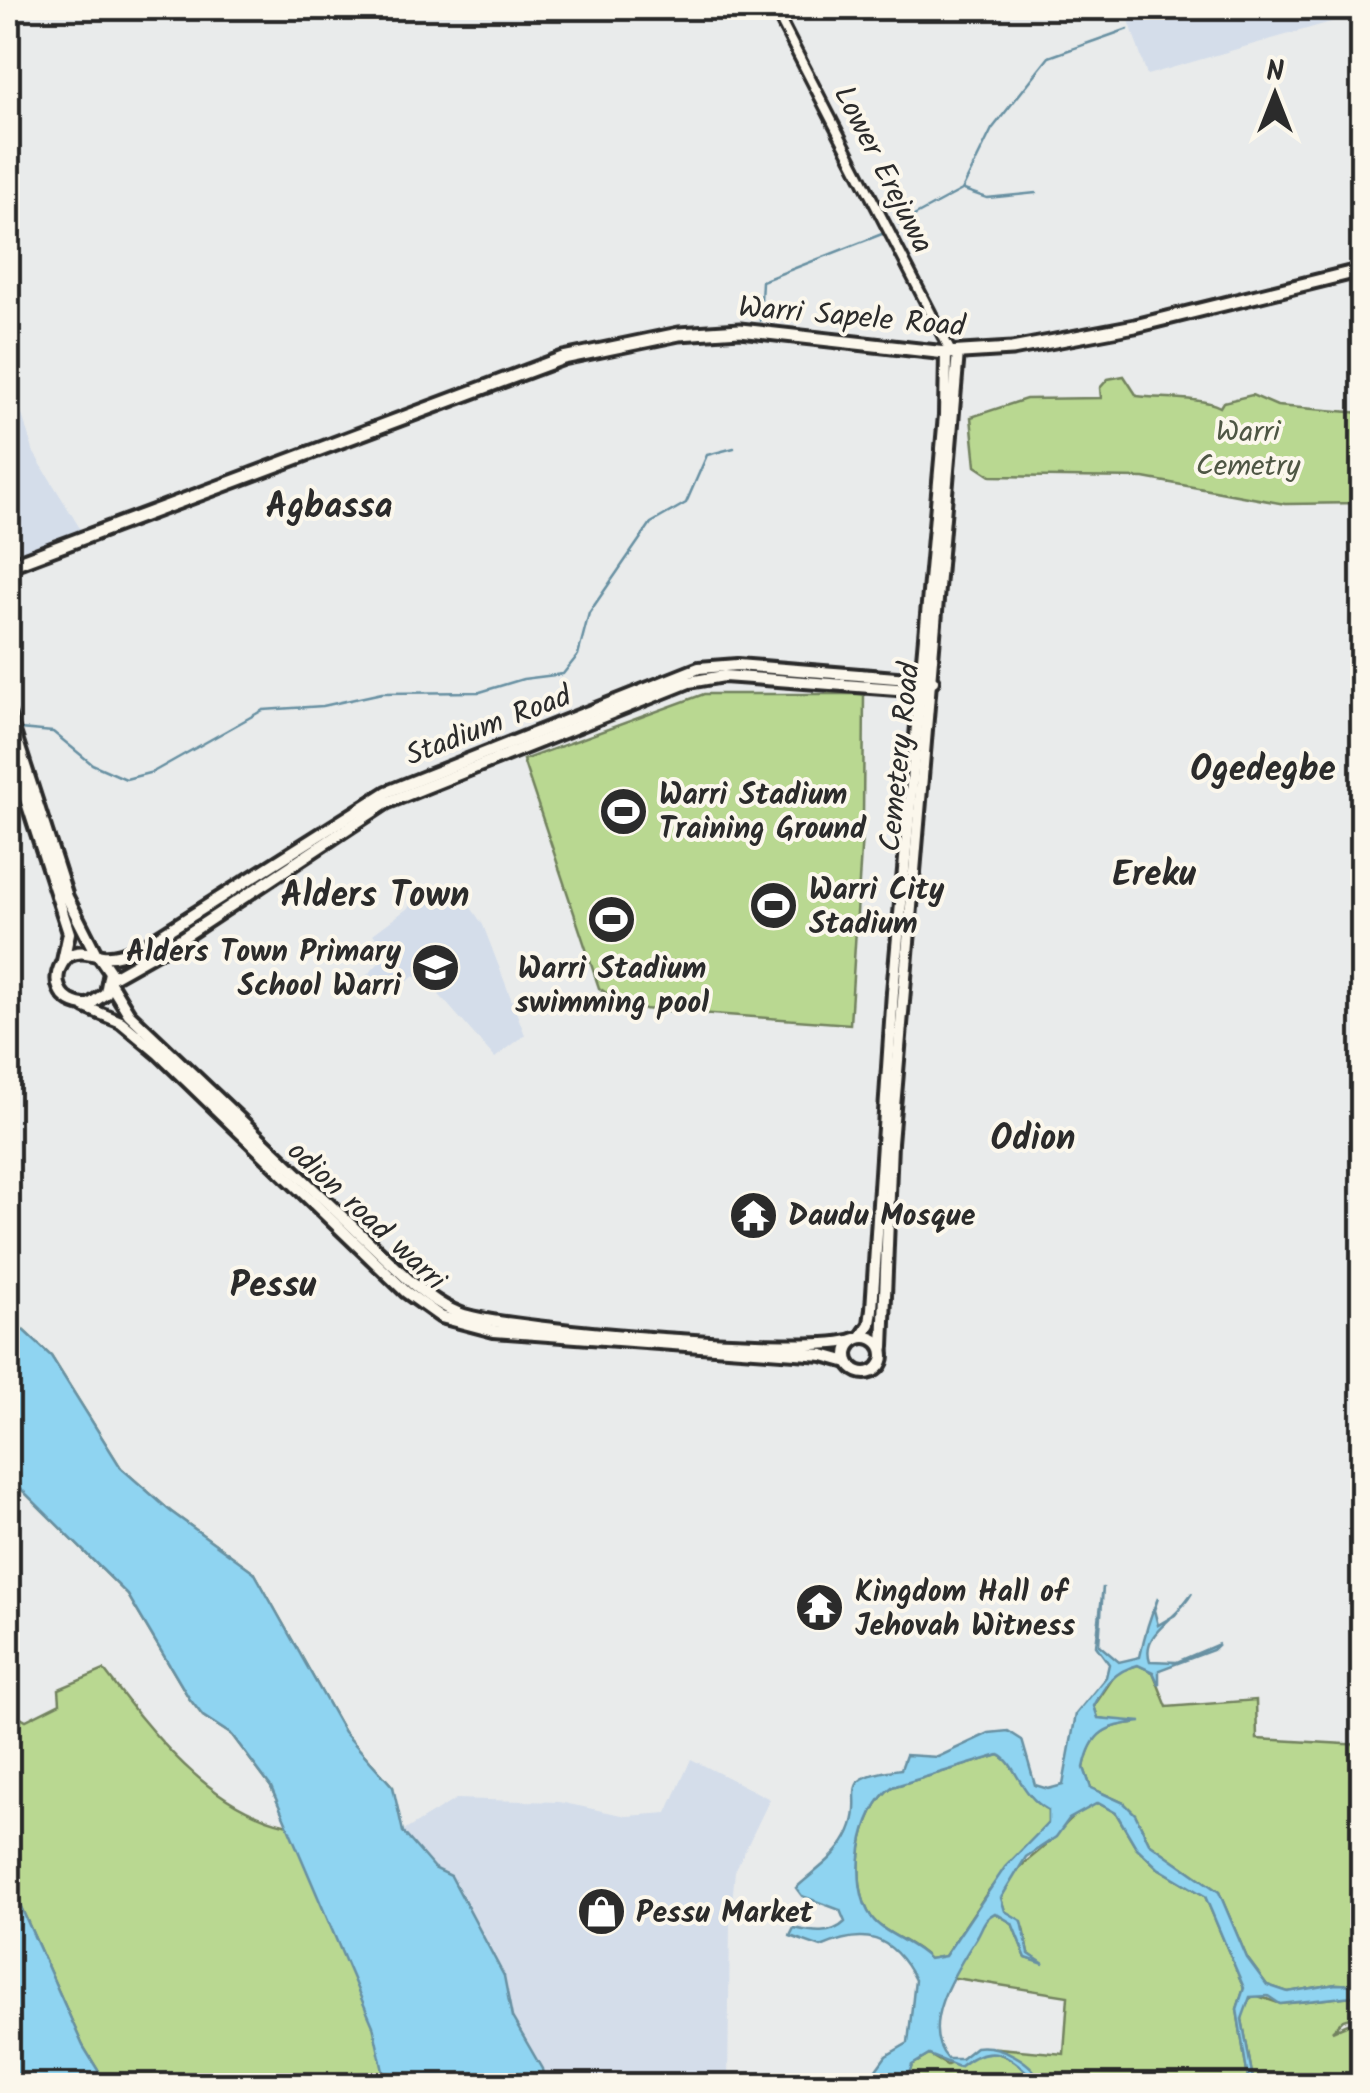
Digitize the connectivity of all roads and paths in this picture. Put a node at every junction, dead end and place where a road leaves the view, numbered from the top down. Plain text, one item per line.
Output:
1 (774, 8) edge
2 (1362, 270) edge
3 (952, 352) junction
4 (8, 566) edge
5 (926, 686) junction
6 (8, 714) edge
7 (8, 743) edge
8 (97, 955) junction
9 (62, 961) junction
10 (110, 981) junction
11 (79, 1005) junction
12 (858, 1338) junction
13 (882, 1348) junction
14 (848, 1362) junction

1 - 3 street, Lower Erejuwa
2 - 3 highway, Warri Sapele Road
3 - 4 highway, Warri Sapele Road
3 - 5 main road, Cemetery Road
5 - 8 main road, Stadium Road
5 - 10 main road, Stadium Road
5 - 12 main road, Cemetery Road
5 - 13 main road, Cemetery Road
6 - 8 main road
7 - 9 main road
8 - 9 main road
8 - 10 main road
9 - 11 main road
10 - 11 main road
10 - 12 main road, odion road warri
11 - 14 main road, odion road warri
12 - 13 main road
12 - 14 main road
13 - 14 main road

